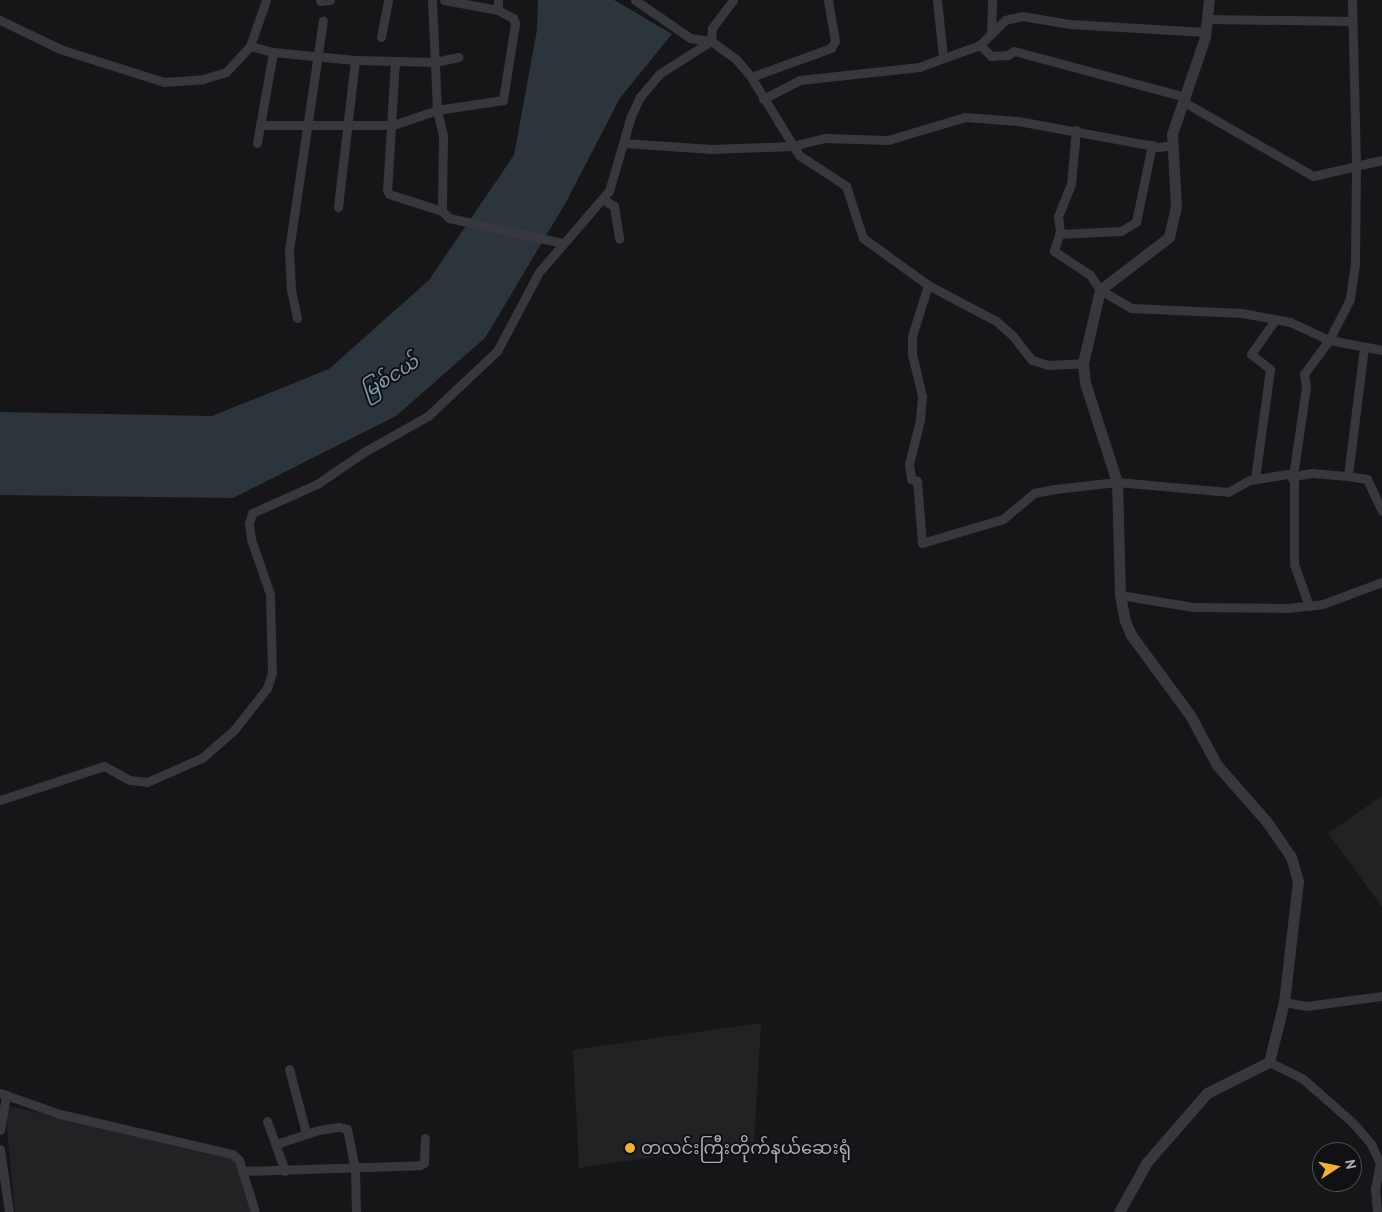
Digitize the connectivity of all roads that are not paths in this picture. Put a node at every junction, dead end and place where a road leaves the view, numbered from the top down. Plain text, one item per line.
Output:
1 (266, 0) edge
2 (320, 0) edge
3 (330, 0) edge
4 (388, 0) edge
5 (432, 0) edge
6 (449, 0) edge
7 (498, 0) edge
8 (635, 0) edge
9 (733, 0) edge
10 (828, 0) edge
11 (937, 0) edge
12 (992, 0) edge
13 (1210, 0) edge
14 (1352, 0) edge
15 (498, 10) junction
16 (1208, 19) junction
17 (0, 20) edge
18 (323, 20) dead end
19 (1352, 20) junction
20 (1206, 32) junction
21 (991, 34) junction
22 (381, 37) dead end
23 (711, 41) junction
24 (980, 44) junction
25 (250, 46) junction
26 (273, 52) junction
27 (316, 57) junction
28 (458, 57) dead end
29 (943, 57) junction
30 (355, 60) junction
31 (395, 62) junction
32 (435, 62) junction
33 (751, 76) junction
34 (763, 99) junction
35 (1185, 99) junction
36 (437, 110) junction
37 (260, 125) junction
38 (305, 125) junction
39 (393, 125) junction
40 (349, 127) junction
41 (1076, 130) junction
42 (624, 142) junction
43 (257, 143) dead end
44 (1152, 145) junction
45 (1172, 145) junction
46 (792, 146) junction
47 (1382, 160) edge
48 (1356, 166) junction
49 (602, 199) junction
50 (338, 206) dead end
51 (442, 211) junction
52 (1059, 234) junction
53 (619, 239) dead end
54 (563, 243) junction
55 (928, 285) junction
56 (1100, 290) junction
57 (297, 318) dead end
58 (1275, 320) junction
59 (1329, 340) junction
60 (1364, 348) junction
61 (1382, 350) edge
62 (1083, 363) junction
63 (1292, 476) junction
64 (1348, 476) junction
65 (1254, 479) junction
66 (1117, 482) junction
67 (1382, 511) edge
68 (1382, 582) edge
69 (1120, 595) junction
70 (1309, 606) junction
71 (0, 800) edge
72 (1382, 996) edge
73 (1284, 1002) junction
74 (1269, 1062) junction
75 (289, 1070) dead end
76 (3, 1094) edge
77 (267, 1121) dead end
78 (0, 1130) edge
79 (306, 1133) junction
80 (425, 1138) dead end
81 (276, 1144) junction
82 (0, 1149) edge
83 (355, 1169) junction
84 (285, 1170) junction
85 (242, 1171) junction
86 (9, 1212) edge
87 (255, 1212) edge
88 (356, 1212) edge
89 (1119, 1212) edge
90 (1377, 1212) edge

1 - 25 street
2 - 3 street
4 - 22 street
5 - 32 street
6 - 15 street
7 - 15 street
8 - 23 street
9 - 23 street
10 - 33 street
11 - 29 street
12 - 21 street
13 - 16 street
14 - 19 street
15 - 36 street
16 - 19 street
16 - 20 street
17 - 25 street
18 - 27 street
19 - 48 street
20 - 21 street
20 - 35 street
21 - 24 street
23 - 33 street
23 - 42 street
24 - 29 street
24 - 35 street
25 - 26 street
26 - 27 street
26 - 37 street
27 - 30 street
27 - 38 street
28 - 32 street
29 - 34 street
30 - 31 street
30 - 40 street
31 - 32 street
31 - 39 street
32 - 36 street
33 - 34 street
34 - 46 street
35 - 45 street
35 - 48 street
36 - 39 street
36 - 51 street
37 - 38 street
37 - 43 street
38 - 40 street
38 - 57 street
39 - 40 street
39 - 51 street
40 - 50 street
41 - 44 street
41 - 46 street
41 - 52 street
42 - 46 street
42 - 49 street
44 - 45 street
44 - 52 street
45 - 56 street
46 - 55 street
47 - 48 street
48 - 59 street
49 - 53 street
49 - 54 street
51 - 54 street
52 - 56 street
54 - 71 street
55 - 62 street
55 - 66 street
56 - 58 street
56 - 62 street
58 - 59 street
58 - 65 street
59 - 60 street
59 - 63 street
60 - 61 street
60 - 64 street
62 - 66 street
63 - 64 street
63 - 65 street
63 - 70 street
64 - 67 street
65 - 66 street
66 - 69 street
68 - 70 street
69 - 70 street
69 - 73 street
72 - 73 street
73 - 74 street
74 - 89 street
74 - 90 street
75 - 79 street
76 - 78 street
76 - 85 street
77 - 81 street
79 - 81 street
79 - 83 street
80 - 83 street
81 - 84 street
82 - 86 street
83 - 84 street
83 - 88 street
84 - 85 street
85 - 87 street

